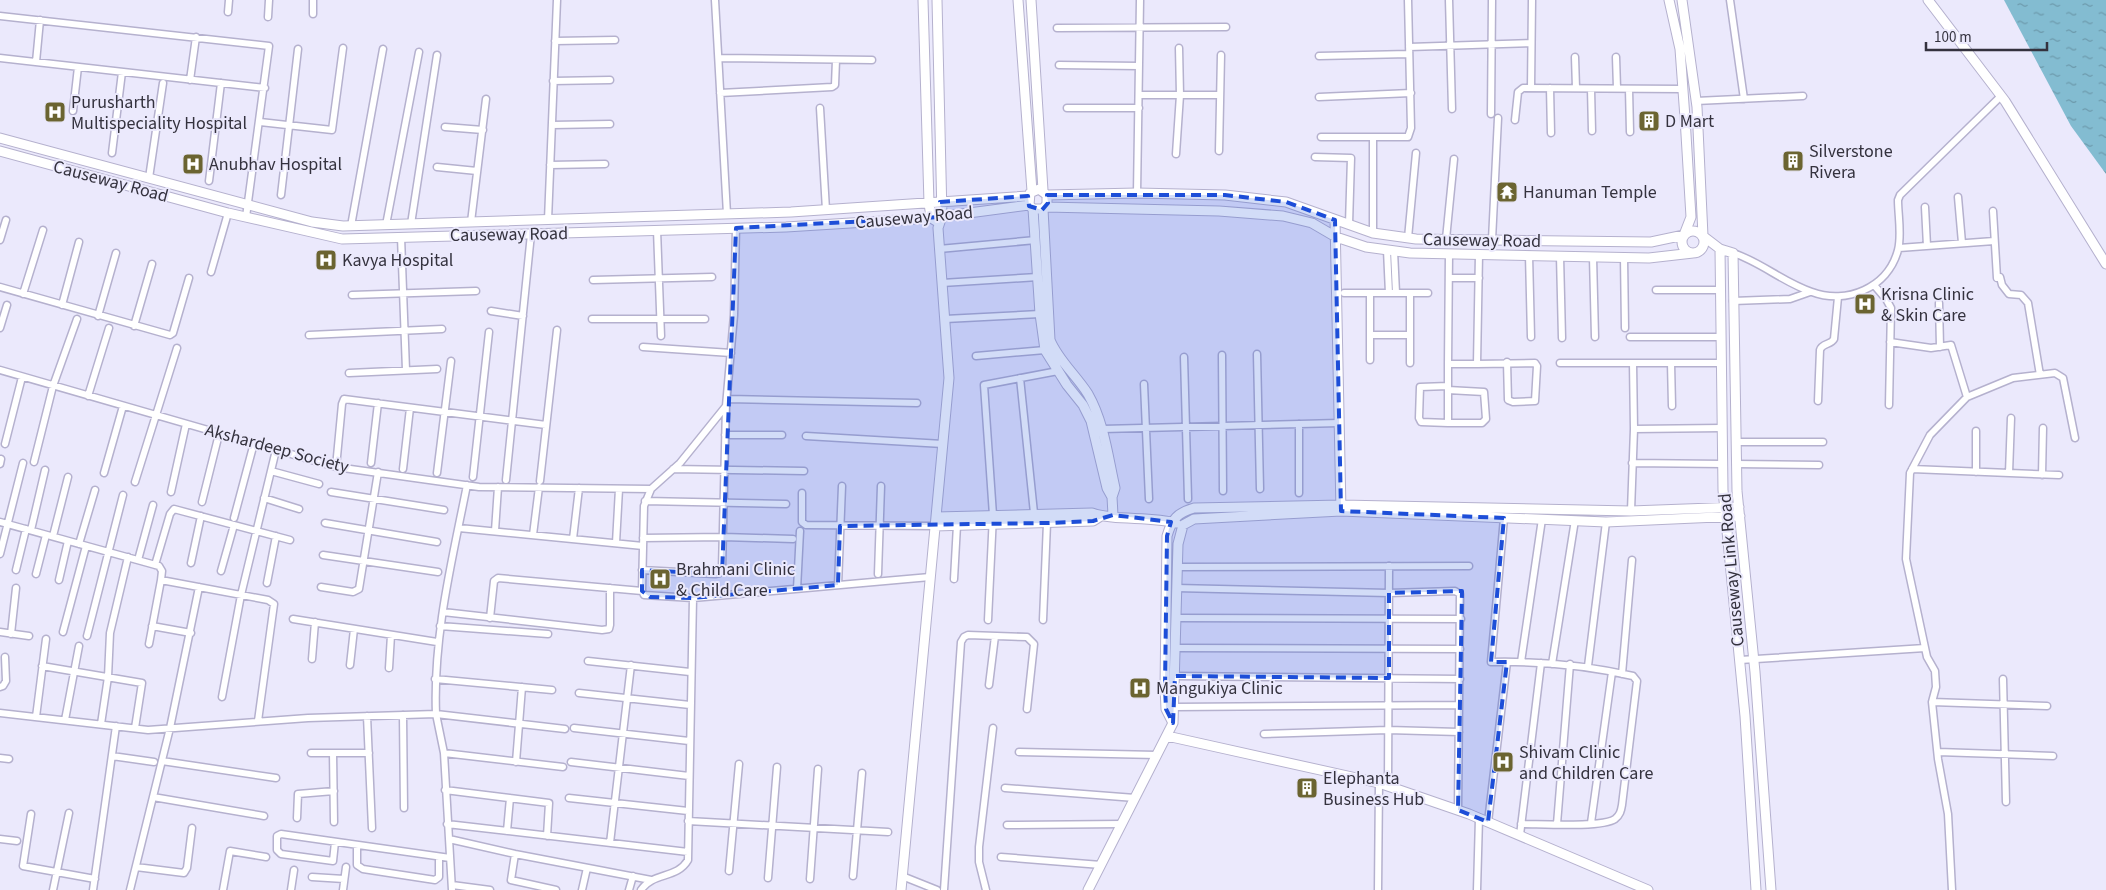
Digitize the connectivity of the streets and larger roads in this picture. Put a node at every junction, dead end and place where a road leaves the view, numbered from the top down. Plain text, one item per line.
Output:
1 (229, 0) edge
2 (269, 0) edge
3 (313, 0) edge
4 (557, 0) edge
5 (715, 0) edge
6 (924, 0) edge
7 (937, 0) edge
8 (1018, 0) edge
9 (1031, 0) edge
10 (1140, 0) edge
11 (1408, 0) edge
12 (1449, 0) edge
13 (1492, 0) edge
14 (1532, 0) edge
15 (1669, 0) edge
16 (1682, 0) edge
17 (1730, 0) edge
18 (1928, 0) edge
19 (228, 12) dead end
20 (313, 14) dead end
21 (0, 16) edge
22 (268, 17) dead end
23 (40, 20) junction
24 (1140, 27) junction
25 (1226, 27) dead end
26 (1057, 28) dead end
27 (196, 37) junction
28 (615, 40) dead end
29 (555, 41) junction
30 (1490, 43) junction
31 (1531, 43) junction
32 (1450, 44) junction
33 (1409, 47) junction
34 (343, 48) dead end
35 (1179, 48) dead end
36 (298, 49) dead end
37 (383, 49) dead end
38 (419, 52) dead end
39 (1409, 54) junction
40 (437, 55) dead end
41 (1221, 56) dead end
42 (1319, 56) dead end
43 (1575, 57) dead end
44 (1616, 57) dead end
45 (0, 58) edge
46 (718, 58) junction
47 (836, 60) junction
48 (872, 60) dead end
49 (36, 62) junction
50 (1059, 65) dead end
51 (1139, 66) junction
52 (78, 67) junction
53 (122, 72) junction
54 (190, 80) junction
55 (610, 80) dead end
56 (553, 81) junction
57 (163, 83) dead end
58 (221, 83) junction
59 (265, 88) junction
60 (1531, 88) junction
61 (1550, 88) junction
62 (1576, 88) junction
63 (1591, 88) junction
64 (1617, 88) junction
65 (1629, 88) junction
66 (1683, 89) junction
67 (720, 92) junction
68 (1411, 93) junction
69 (1139, 95) junction
70 (1180, 95) junction
71 (1220, 95) junction
72 (1803, 96) dead end
73 (2001, 96) junction
74 (1319, 97) dead end
75 (1744, 98) junction
76 (486, 99) dead end
77 (1696, 101) junction
78 (820, 108) dead end
79 (1068, 108) dead end
80 (1138, 108) junction
81 (1452, 109) dead end
82 (73, 111) dead end
83 (1491, 114) dead end
84 (1498, 118) dead end
85 (1515, 120) dead end
86 (260, 122) junction
87 (610, 124) dead end
88 (289, 126) junction
89 (552, 126) junction
90 (445, 127) dead end
91 (482, 130) junction
92 (1592, 131) dead end
93 (1630, 132) dead end
94 (1551, 133) dead end
95 (1321, 137) dead end
96 (1373, 137) junction
97 (0, 138) edge
98 (0, 151) edge
99 (1219, 151) dead end
100 (112, 153) dead end
101 (1416, 153) dead end
102 (1176, 154) dead end
103 (1315, 157) dead end
104 (1454, 159) dead end
105 (605, 164) dead end
106 (550, 165) junction
107 (437, 167) dead end
108 (478, 171) junction
109 (150, 178) junction
110 (209, 180) dead end
111 (1045, 193) junction
112 (1137, 193) junction
113 (281, 195) dead end
114 (1958, 197) dead end
115 (1030, 200) junction
116 (940, 202) junction
117 (929, 203) junction
118 (248, 205) junction
119 (1925, 207) dead end
120 (1044, 208) junction
121 (826, 210) junction
122 (1993, 211) dead end
123 (228, 213) junction
124 (728, 214) junction
125 (743, 214) junction
126 (716, 215) junction
127 (246, 217) junction
128 (937, 219) junction
129 (6, 220) dead end
130 (548, 220) junction
131 (1336, 220) junction
132 (471, 222) junction
133 (411, 224) junction
134 (1348, 224) junction
135 (386, 225) junction
136 (351, 226) junction
137 (741, 228) junction
138 (716, 229) junction
139 (43, 230) dead end
140 (657, 230) junction
141 (1373, 233) junction
142 (531, 234) junction
143 (1684, 235) junction
144 (1703, 236) junction
145 (401, 237) junction
146 (1336, 237) junction
147 (1408, 238) junction
148 (0, 240) edge
149 (1036, 240) junction
150 (1446, 240) junction
151 (1492, 240) junction
152 (1994, 241) junction
153 (79, 242) dead end
154 (1962, 243) junction
155 (1927, 246) junction
156 (1899, 248) junction
157 (1720, 249) junction
158 (939, 250) junction
159 (1391, 250) junction
160 (116, 253) dead end
161 (1695, 253) junction
162 (1733, 253) junction
163 (1449, 254) junction
164 (1479, 254) junction
165 (1529, 255) junction
166 (1560, 256) junction
167 (1593, 257) junction
168 (1624, 257) junction
169 (152, 264) dead end
170 (2106, 264) edge
171 (211, 272) dead end
172 (712, 277) dead end
173 (1038, 277) junction
174 (189, 278) dead end
175 (658, 278) junction
176 (1449, 278) junction
177 (1479, 278) junction
178 (593, 280) dead end
179 (942, 283) junction
180 (1874, 286) junction
181 (0, 287) edge
182 (1656, 290) dead end
183 (1720, 290) junction
184 (476, 291) dead end
185 (1810, 292) junction
186 (1344, 293) dead end
187 (1370, 293) junction
188 (1392, 293) junction
189 (1410, 293) junction
190 (1428, 293) dead end
191 (24, 294) junction
192 (403, 294) junction
193 (352, 296) dead end
194 (1838, 297) junction
195 (1734, 301) junction
196 (1939, 303) dead end
197 (7, 304) dead end
198 (62, 305) junction
199 (491, 311) dead end
200 (1040, 314) junction
201 (98, 316) junction
202 (522, 316) junction
203 (705, 318) dead end
204 (77, 319) dead end
205 (592, 319) dead end
206 (660, 319) junction
207 (945, 319) junction
208 (134, 326) junction
209 (0, 328) edge
210 (109, 328) dead end
211 (1625, 328) dead end
212 (442, 329) dead end
213 (557, 330) dead end
214 (405, 331) junction
215 (489, 332) dead end
216 (309, 335) dead end
217 (1370, 335) junction
218 (1410, 335) junction
219 (661, 336) dead end
220 (1531, 337) dead end
221 (1595, 337) dead end
222 (1630, 337) dead end
223 (1721, 337) junction
224 (1562, 338) dead end
225 (1890, 342) junction
226 (643, 347) dead end
227 (1940, 347) junction
228 (177, 348) dead end
229 (1045, 350) junction
230 (731, 352) junction
231 (1258, 354) dead end
232 (1222, 355) dead end
233 (976, 356) dead end
234 (1184, 357) dead end
235 (1370, 360) dead end
236 (451, 361) dead end
237 (1507, 362) junction
238 (1410, 363) dead end
239 (1560, 363) dead end
240 (1633, 363) junction
241 (1671, 363) junction
242 (1722, 363) junction
243 (1448, 364) junction
244 (1477, 364) junction
245 (437, 369) dead end
246 (0, 370) edge
247 (406, 370) junction
248 (1058, 372) junction
249 (349, 373) dead end
250 (2040, 375) junction
251 (22, 377) junction
252 (1020, 378) junction
253 (2057, 381) dead end
254 (2065, 382) junction
255 (1144, 384) dead end
256 (53, 386) junction
257 (1448, 388) junction
258 (88, 396) junction
259 (1967, 397) junction
260 (1818, 400) dead end
261 (727, 402) junction
262 (917, 403) dead end
263 (378, 404) junction
264 (1890, 405) dead end
265 (123, 406) junction
266 (1672, 406) dead end
267 (410, 408) junction
268 (445, 412) junction
269 (155, 415) junction
270 (479, 416) junction
271 (2011, 418) dead end
272 (512, 420) junction
273 (1339, 423) junction
274 (1448, 423) junction
275 (186, 424) junction
276 (1299, 424) junction
277 (546, 425) junction
278 (1259, 425) junction
279 (1223, 426) junction
280 (1186, 427) junction
281 (1146, 428) junction
282 (1722, 428) junction
283 (2043, 428) dead end
284 (1634, 429) junction
285 (1102, 430) junction
286 (1976, 430) dead end
287 (220, 434) junction
288 (725, 435) junction
289 (782, 436) dead end
290 (806, 436) dead end
291 (2074, 438) dead end
292 (1736, 442) junction
293 (1823, 442) dead end
294 (254, 443) junction
295 (5, 444) dead end
296 (943, 444) junction
297 (276, 450) junction
298 (34, 462) dead end
299 (24, 463) dead end
300 (371, 463) dead end
301 (1632, 463) junction
302 (1723, 464) junction
303 (1736, 464) junction
304 (1820, 465) dead end
305 (336, 467) junction
306 (403, 469) dead end
307 (673, 469) junction
308 (1912, 469) junction
309 (45, 470) dead end
310 (724, 470) junction
311 (271, 471) junction
312 (804, 471) dead end
313 (378, 472) junction
314 (1976, 472) junction
315 (104, 473) dead end
316 (437, 473) dead end
317 (2008, 473) junction
318 (2042, 475) junction
319 (2059, 476) dead end
320 (68, 477) dead end
321 (473, 477) dead end
322 (506, 480) dead end
323 (135, 482) dead end
324 (319, 484) dead end
325 (540, 484) junction
326 (467, 485) junction
327 (842, 486) dead end
328 (881, 486) dead end
329 (498, 487) junction
330 (578, 488) junction
331 (619, 488) junction
332 (651, 489) junction
333 (1260, 489) dead end
334 (95, 490) dead end
335 (1223, 490) dead end
336 (171, 492) dead end
337 (331, 492) dead end
338 (802, 493) dead end
339 (1299, 494) dead end
340 (123, 495) dead end
341 (1112, 497) junction
342 (264, 498) junction
343 (1188, 498) dead end
344 (373, 499) junction
345 (1149, 499) dead end
346 (645, 501) junction
347 (202, 502) dead end
348 (724, 502) junction
349 (786, 504) dead end
350 (153, 505) dead end
351 (1725, 507) junction
352 (1739, 507) junction
353 (1341, 508) junction
354 (299, 509) dead end
355 (444, 510) dead end
356 (1631, 511) junction
357 (1034, 513) junction
358 (1113, 515) junction
359 (201, 516) junction
360 (1101, 516) junction
361 (1740, 516) junction
362 (1504, 518) junction
363 (1726, 518) junction
364 (993, 519) junction
365 (1542, 519) junction
366 (1575, 520) junction
367 (234, 521) junction
368 (936, 522) junction
369 (1172, 522) junction
370 (1606, 522) junction
371 (3, 523) edge
372 (325, 523) dead end
373 (1047, 523) junction
374 (957, 525) junction
375 (1183, 525) junction
376 (840, 526) junction
377 (879, 526) junction
378 (459, 528) junction
379 (28, 530) junction
380 (257, 530) junction
381 (368, 530) junction
382 (495, 531) junction
383 (800, 531) dead end
384 (533, 535) junction
385 (49, 536) junction
386 (276, 536) junction
387 (723, 537) junction
388 (643, 538) junction
389 (573, 539) junction
390 (793, 539) dead end
391 (290, 540) dead end
392 (68, 541) junction
393 (437, 542) dead end
394 (616, 543) junction
395 (83, 545) junction
396 (643, 546) junction
397 (107, 552) junction
398 (0, 554) edge
399 (323, 554) dead end
400 (128, 557) junction
401 (138, 560) junction
402 (1632, 560) dead end
403 (364, 561) junction
404 (191, 563) dead end
405 (155, 565) junction
406 (1389, 566) junction
407 (1469, 566) dead end
408 (1177, 567) junction
409 (16, 570) dead end
410 (642, 570) junction
411 (222, 571) dead end
412 (438, 572) dead end
413 (36, 574) dead end
414 (878, 574) dead end
415 (930, 577) junction
416 (954, 578) dead end
417 (59, 580) dead end
418 (161, 580) junction
419 (267, 583) dead end
420 (838, 585) junction
421 (199, 587) junction
422 (320, 587) dead end
423 (16, 588) dead end
424 (610, 588) junction
425 (1176, 588) junction
426 (797, 589) junction
427 (642, 591) junction
428 (1389, 592) junction
429 (241, 595) junction
430 (693, 598) junction
431 (443, 612) junction
432 (490, 618) junction
433 (1175, 618) junction
434 (293, 619) dead end
435 (1461, 619) junction
436 (988, 620) dead end
437 (1043, 620) dead end
438 (1389, 620) junction
439 (315, 622) junction
440 (152, 626) junction
441 (440, 626) junction
442 (354, 629) junction
443 (0, 632) edge
444 (63, 632) dead end
445 (190, 633) junction
446 (12, 634) junction
447 (548, 634) dead end
448 (391, 635) junction
449 (29, 636) dead end
450 (87, 636) dead end
451 (995, 636) junction
452 (46, 639) dead end
453 (437, 642) junction
454 (149, 644) dead end
455 (79, 646) dead end
456 (1175, 648) junction
457 (1925, 648) junction
458 (1460, 649) junction
459 (1389, 650) junction
460 (5, 657) dead end
461 (312, 659) dead end
462 (1753, 659) junction
463 (1740, 660) junction
464 (588, 661) dead end
465 (1507, 662) junction
466 (1521, 662) junction
467 (1541, 663) junction
468 (1552, 664) junction
469 (1570, 664) junction
470 (350, 665) dead end
471 (631, 665) junction
472 (42, 666) junction
473 (1588, 666) junction
474 (389, 668) dead end
475 (74, 671) junction
476 (690, 672) junction
477 (1612, 672) junction
478 (1622, 674) junction
479 (1175, 676) junction
480 (108, 677) junction
481 (1388, 678) junction
482 (1460, 679) junction
483 (2003, 679) dead end
484 (435, 680) junction
485 (990, 685) dead end
486 (0, 687) edge
487 (522, 687) junction
488 (552, 690) dead end
489 (578, 693) dead end
490 (222, 697) dead end
491 (627, 698) junction
492 (1932, 702) junction
493 (690, 705) junction
494 (1388, 705) junction
495 (1459, 705) junction
496 (2003, 706) junction
497 (2047, 706) dead end
498 (1175, 707) junction
499 (1027, 709) dead end
500 (0, 713) edge
501 (436, 714) junction
502 (403, 715) junction
503 (367, 716) junction
504 (36, 717) junction
505 (65, 720) junction
506 (258, 721) junction
507 (1173, 723) junction
508 (101, 724) junction
509 (519, 724) junction
510 (116, 726) junction
511 (136, 728) junction
512 (170, 728) junction
513 (574, 728) dead end
514 (993, 728) dead end
515 (565, 729) dead end
516 (1388, 730) junction
517 (1459, 732) junction
518 (623, 733) junction
519 (1264, 734) dead end
520 (1167, 736) junction
521 (689, 741) junction
522 (1019, 752) dead end
523 (1938, 752) junction
524 (311, 753) dead end
525 (333, 753) junction
526 (368, 753) junction
527 (444, 753) junction
528 (1157, 755) junction
529 (112, 756) junction
530 (2004, 756) junction
531 (2053, 756) dead end
532 (0, 758) edge
533 (9, 759) dead end
534 (162, 761) junction
535 (154, 762) dead end
536 (516, 762) junction
537 (571, 762) dead end
538 (739, 764) dead end
539 (777, 766) dead end
540 (563, 767) dead end
541 (619, 768) junction
542 (818, 768) dead end
543 (862, 773) dead end
544 (689, 776) junction
545 (276, 778) dead end
546 (1383, 785) junction
547 (1004, 788) dead end
548 (445, 790) junction
549 (334, 791) junction
550 (153, 798) junction
551 (510, 798) junction
552 (569, 798) dead end
553 (1135, 798) junction
554 (2006, 802) dead end
555 (615, 803) junction
556 (404, 808) dead end
557 (1458, 810) junction
558 (688, 811) junction
559 (69, 813) dead end
560 (31, 814) dead end
561 (264, 816) dead end
562 (297, 818) dead end
563 (1479, 818) junction
564 (334, 822) dead end
565 (688, 822) junction
566 (1488, 822) junction
567 (1591, 823) junction
568 (447, 824) junction
569 (733, 824) junction
570 (1122, 824) junction
571 (1521, 824) junction
572 (1557, 824) junction
573 (1007, 825) dead end
574 (772, 826) junction
575 (192, 828) dead end
576 (372, 828) dead end
577 (814, 828) junction
578 (507, 831) junction
579 (857, 831) junction
580 (888, 832) dead end
581 (1520, 835) junction
582 (547, 836) junction
583 (449, 838) junction
584 (0, 839) edge
585 (17, 842) dead end
586 (335, 842) junction
587 (610, 843) junction
588 (357, 845) junction
589 (688, 852) junction
590 (515, 854) junction
591 (266, 857) dead end
592 (439, 857) junction
593 (1001, 857) dead end
594 (450, 858) junction
595 (1101, 865) junction
596 (136, 867) junction
597 (346, 867) dead end
598 (587, 868) junction
599 (294, 870) dead end
600 (57, 871) junction
601 (729, 872) dead end
602 (633, 876) junction
603 (853, 876) dead end
604 (902, 876) junction
605 (312, 877) dead end
606 (768, 878) dead end
607 (95, 879) junction
608 (344, 879) junction
609 (810, 879) dead end
610 (651, 880) junction
611 (452, 887) edge
612 (53, 890) edge
613 (94, 890) edge
614 (130, 890) edge
615 (223, 890) edge
616 (291, 890) edge
617 (343, 890) edge
618 (490, 890) edge
619 (556, 890) edge
620 (582, 890) edge
621 (629, 890) edge
622 (641, 890) edge
623 (901, 890) edge
624 (937, 890) edge
625 (944, 890) edge
626 (986, 890) edge
627 (1088, 890) edge
628 (1378, 890) edge
629 (1477, 890) edge
630 (1648, 890) edge
631 (1756, 890) edge
632 (1771, 890) edge
633 (1952, 890) edge

1 - 19 street
2 - 22 street
3 - 20 street
4 - 29 street
5 - 46 street
6 - 117 street
7 - 116 street
8 - 115 street
9 - 111 street
10 - 24 street
11 - 33 street
12 - 32 street
13 - 30 street
14 - 31 street
15 - 66 street
16 - 77 street
17 - 75 street
18 - 73 street
21 - 23 street
23 - 27 street
23 - 49 street
24 - 25 street
24 - 26 street
24 - 51 street
27 - 54 street
27 - 59 street
28 - 29 street
29 - 56 street
30 - 31 street
30 - 32 street
30 - 83 street
31 - 60 street
32 - 33 street
32 - 81 street
33 - 39 street
34 - 88 street
35 - 70 street
36 - 88 street
37 - 136 street
38 - 135 street
39 - 42 street
39 - 68 street
40 - 133 street
41 - 71 street
43 - 62 street
44 - 64 street
45 - 49 street
46 - 47 street
46 - 67 street
47 - 48 street
47 - 67 street
49 - 52 street
50 - 51 street
51 - 69 street
52 - 53 street
52 - 82 street
53 - 54 street
53 - 100 street
54 - 58 street
55 - 56 street
56 - 89 street
57 - 109 street
58 - 59 street
58 - 110 street
59 - 86 street
60 - 61 street
60 - 85 street
61 - 62 street
61 - 94 street
62 - 63 street
63 - 64 street
63 - 92 street
64 - 65 street
65 - 66 street
65 - 93 street
66 - 143 street
67 - 124 street
68 - 74 street
68 - 96 street
69 - 70 street
69 - 80 street
70 - 71 street
70 - 102 street
71 - 99 street
72 - 75 street
73 - 156 street
73 - 170 street
75 - 77 street
76 - 91 street
77 - 144 street
78 - 121 street
79 - 80 street
80 - 112 street
84 - 151 street
86 - 88 street
86 - 118 street
87 - 89 street
88 - 113 street
89 - 106 street
90 - 91 street
91 - 108 street
95 - 96 street
96 - 141 street
97 - 109 street, Causeway Road
98 - 123 street, Causeway Road
101 - 147 street
103 - 134 street
104 - 150 street
105 - 106 street
106 - 130 street
107 - 108 street
108 - 132 street
109 - 118 street, Causeway Road
111 - 112 street, Causeway Road
111 - 115 street, Causeway Road
111 - 120 street
112 - 131 street, Causeway Road
114 - 154 street
115 - 116 street, Causeway Road
115 - 120 street, Causeway Road
115 - 128 street, Causeway Road
115 - 149 street
116 - 117 street, Causeway Road
116 - 128 street
117 - 121 street, Causeway Road
117 - 128 street
118 - 127 street
118 - 136 street, Causeway Road
119 - 155 street
120 - 146 street, Causeway Road
120 - 285 street
121 - 125 street, Causeway Road
122 - 152 street
123 - 127 street, Causeway Road
123 - 171 street
124 - 125 street, Causeway Road
124 - 126 street, Causeway Road
125 - 137 street
126 - 130 street, Causeway Road
126 - 138 street
127 - 145 street, Causeway Road
128 - 137 street, Causeway Road
128 - 158 street
129 - 148 street
130 - 132 street, Causeway Road
131 - 134 street, Causeway Road
131 - 146 street
132 - 133 street, Causeway Road
133 - 135 street, Causeway Road
134 - 141 street, Causeway Road
135 - 136 street, Causeway Road
137 - 138 street, Causeway Road
137 - 230 street
138 - 140 street, Causeway Road
139 - 191 street
140 - 142 street, Causeway Road
140 - 175 street
141 - 147 street, Causeway Road
142 - 145 street, Causeway Road
142 - 202 street
143 - 144 street
143 - 151 street, Causeway Road
143 - 161 street
144 - 157 street
144 - 161 street
145 - 192 street
146 - 159 street, Causeway Road
146 - 273 street
147 - 150 street, Causeway Road
149 - 158 street
149 - 173 street
150 - 151 street, Causeway Road
152 - 154 street
152 - 250 street
153 - 198 street
154 - 155 street
155 - 156 street
156 - 180 street
157 - 161 street, Causeway Road
157 - 162 street
157 - 183 street, Causeway Link Road
158 - 179 street
159 - 163 street, Causeway Road
159 - 188 street
160 - 201 street
161 - 168 street, Causeway Road
162 - 185 street
162 - 195 street
163 - 164 street, Causeway Road
163 - 176 street
164 - 165 street, Causeway Road
164 - 177 street
165 - 166 street, Causeway Road
165 - 220 street
166 - 167 street, Causeway Road
166 - 224 street
167 - 168 street, Causeway Road
167 - 221 street
168 - 211 street
169 - 208 street
172 - 175 street
173 - 179 street
173 - 200 street
174 - 208 street
175 - 178 street
175 - 206 street
176 - 177 street
176 - 243 street
177 - 244 street
179 - 207 street
180 - 194 street
180 - 225 street
181 - 191 street
182 - 183 street
183 - 223 street, Causeway Link Road
184 - 192 street
185 - 194 street
185 - 195 street
186 - 187 street
187 - 188 street
187 - 217 street
188 - 189 street
189 - 190 street
189 - 218 street
191 - 198 street
192 - 193 street
192 - 214 street
194 - 260 street
195 - 292 street
196 - 227 street
197 - 209 street
198 - 201 street
199 - 202 street
200 - 207 street
200 - 229 street
201 - 208 street
202 - 272 street
203 - 206 street
204 - 256 street
205 - 206 street
206 - 219 street
207 - 296 street
210 - 258 street
212 - 214 street
213 - 277 street
214 - 216 street
214 - 247 street
215 - 270 street
217 - 218 street
217 - 235 street
218 - 238 street
222 - 223 street
223 - 242 street, Causeway Link Road
225 - 227 street
225 - 264 street
226 - 230 street
227 - 259 street
228 - 269 street
229 - 233 street
229 - 248 street
230 - 261 street
231 - 278 street
232 - 279 street
234 - 280 street
236 - 268 street
237 - 237 street
237 - 244 street
239 - 240 street
240 - 241 street
240 - 284 street
241 - 242 street
241 - 266 street
242 - 282 street, Causeway Link Road
243 - 244 street
243 - 257 street
245 - 247 street
246 - 251 street, Akshardeep Society
247 - 249 street
248 - 252 street
248 - 341 street
250 - 254 street
250 - 259 street
251 - 256 street, Akshardeep Society
251 - 295 street
252 - 357 street
252 - 364 street
253 - 254 street
254 - 291 street
255 - 281 street
256 - 258 street, Akshardeep Society
256 - 298 street
257 - 274 street
257 - 274 street
257 - 274 street
258 - 265 street, Akshardeep Society
259 - 308 street
261 - 262 street
261 - 288 street
261 - 307 street
263 - 267 street
263 - 300 street
263 - 305 street
265 - 269 street, Akshardeep Society
265 - 315 street
267 - 268 street
267 - 306 street
268 - 270 street
268 - 316 street
269 - 275 street, Akshardeep Society
269 - 323 street
270 - 272 street
270 - 321 street
271 - 317 street
272 - 277 street
272 - 322 street
273 - 276 street
273 - 353 street
275 - 287 street, Akshardeep Society
275 - 336 street
276 - 278 street
276 - 339 street
277 - 325 street
278 - 279 street
278 - 333 street
279 - 280 street
279 - 335 street
280 - 281 street
280 - 343 street
281 - 285 street
281 - 345 street
282 - 284 street
282 - 302 street, Causeway Link Road
283 - 318 street
284 - 301 street
285 - 341 street
286 - 314 street
287 - 294 street, Akshardeep Society
287 - 347 street
288 - 289 street
288 - 310 street
290 - 296 street
292 - 293 street
292 - 303 street
294 - 297 street, Akshardeep Society
294 - 367 street
296 - 368 street
297 - 305 street, Akshardeep Society
297 - 311 street
299 - 371 street
301 - 302 street
301 - 356 street
302 - 351 street, Causeway Link Road
303 - 304 street
303 - 352 street
305 - 313 street, Akshardeep Society
307 - 310 street
307 - 332 street
308 - 314 street
308 - 457 street
309 - 379 street
310 - 312 street
310 - 348 street
311 - 324 street
311 - 342 street
313 - 326 street, Akshardeep Society
313 - 344 street
314 - 317 street
317 - 318 street
318 - 319 street
320 - 385 street
325 - 329 street, Akshardeep Society
325 - 330 street, Akshardeep Society
325 - 384 street
326 - 329 street, Akshardeep Society
326 - 378 street
327 - 376 street
328 - 377 street
329 - 382 street
330 - 331 street, Akshardeep Society
330 - 389 street
331 - 332 street, Akshardeep Society
331 - 394 street
332 - 346 street
334 - 395 street
337 - 344 street
338 - 376 street
340 - 397 street
341 - 358 street
342 - 354 street
342 - 380 street
344 - 355 street
344 - 381 street
346 - 348 street
346 - 388 street
348 - 349 street
348 - 387 street
350 - 401 street
351 - 352 street
351 - 356 street
351 - 363 street, Causeway Link Road
352 - 361 street
353 - 356 street
353 - 362 street
353 - 369 street
353 - 375 street
357 - 360 street
357 - 364 street
358 - 360 street
358 - 369 street
359 - 367 street
359 - 404 street
359 - 405 street
360 - 373 street
361 - 363 street
361 - 462 street
362 - 365 street
362 - 465 street
363 - 370 street
363 - 463 street, Causeway Link Road
364 - 368 street
364 - 373 street
364 - 374 street
364 - 436 street
365 - 366 street
365 - 466 street
366 - 370 street
366 - 468 street
367 - 380 street
367 - 411 street
368 - 374 street
368 - 377 street
368 - 415 street
369 - 375 street
369 - 507 street
370 - 473 street
371 - 379 street
371 - 398 street
372 - 381 street
373 - 437 street
374 - 416 street
375 - 408 street
376 - 377 street
376 - 420 street
377 - 414 street
378 - 382 street
378 - 431 street
379 - 385 street
379 - 409 street
380 - 386 street
380 - 429 street
381 - 393 street
381 - 403 street
382 - 384 street
383 - 426 street
384 - 389 street
385 - 392 street
385 - 413 street
386 - 391 street
386 - 419 street
387 - 388 street
387 - 390 street
387 - 410 street
388 - 396 street
389 - 394 street
392 - 395 street
392 - 417 street
394 - 396 street
395 - 397 street
395 - 444 street
396 - 410 street
397 - 400 street
397 - 450 street
399 - 403 street
400 - 401 street
400 - 480 street
401 - 405 street
402 - 478 street
403 - 412 street
403 - 422 street
405 - 418 street
406 - 407 street
406 - 408 street
406 - 428 street
408 - 425 street
410 - 427 street
415 - 420 street
415 - 604 street
418 - 421 street
418 - 440 street
420 - 426 street
421 - 429 street
421 - 445 street
423 - 446 street
424 - 427 street
424 - 432 street
424 - 432 street
425 - 428 street
425 - 433 street
426 - 430 street
427 - 430 street
428 - 435 street
428 - 438 street
429 - 490 street
429 - 506 street
430 - 476 street
431 - 432 street
431 - 441 street
433 - 438 street
433 - 456 street
434 - 439 street
435 - 438 street
435 - 458 street
438 - 459 street
439 - 442 street
439 - 461 street
440 - 445 street
440 - 454 street
441 - 447 street
441 - 453 street
442 - 448 street
442 - 470 street
443 - 446 street
445 - 512 street
446 - 449 street
448 - 453 street
448 - 474 street
451 - 485 street
451 - 499 street
451 - 625 street
452 - 472 street
453 - 484 street
455 - 475 street
456 - 459 street
456 - 479 street
457 - 462 street
457 - 492 street
458 - 459 street
458 - 482 street
459 - 481 street
460 - 486 street
462 - 463 street
462 - 632 street
463 - 631 street, Causeway Link Road
464 - 471 street
465 - 466 street
465 - 566 street
466 - 467 street
467 - 468 street
467 - 571 street
468 - 469 street
469 - 473 street
469 - 572 street
471 - 476 street
471 - 491 street
472 - 475 street
472 - 504 street
473 - 477 street
475 - 480 street
475 - 505 street
476 - 493 street
477 - 478 street
477 - 567 street
478 - 567 street
479 - 481 street
479 - 498 street
480 - 508 street
480 - 511 street
481 - 482 street
481 - 494 street
482 - 495 street
483 - 496 street
484 - 487 street
484 - 501 street
487 - 488 street
487 - 509 street
489 - 491 street
491 - 493 street
491 - 518 street
492 - 496 street
492 - 523 street
493 - 521 street
494 - 495 street
494 - 498 street
494 - 516 street
495 - 517 street
496 - 497 street
496 - 530 street
498 - 507 street
500 - 504 street
501 - 502 street
501 - 509 street
501 - 527 street
502 - 503 street
502 - 556 street
503 - 506 street
503 - 526 street
504 - 505 street
505 - 508 street
506 - 512 street
507 - 520 street
508 - 510 street
509 - 515 street
509 - 536 street
510 - 511 street
510 - 529 street
511 - 512 street
512 - 534 street
513 - 518 street
514 - 626 street
516 - 517 street
516 - 519 street
516 - 546 street
517 - 557 street
518 - 521 street
518 - 541 street
520 - 528 street
520 - 546 street
521 - 544 street
522 - 528 street
523 - 530 street
523 - 633 street
524 - 525 street
525 - 526 street
525 - 549 street
526 - 576 street
527 - 536 street
527 - 548 street
528 - 553 street
529 - 535 street
529 - 607 street
530 - 531 street
530 - 554 street
532 - 533 street
534 - 545 street
534 - 550 street
536 - 540 street
537 - 541 street
538 - 569 street
539 - 574 street
541 - 544 street
541 - 555 street
542 - 577 street
543 - 579 street
544 - 558 street
546 - 557 street
546 - 628 street
547 - 553 street
548 - 551 street
548 - 568 street
549 - 562 street
549 - 564 street
550 - 561 street
550 - 596 street
551 - 578 street
551 - 582 street
552 - 555 street
553 - 570 street
555 - 558 street
555 - 587 street
557 - 563 street
558 - 565 street
559 - 600 street
560 - 600 street
563 - 566 street
563 - 629 street
565 - 569 street
565 - 589 street
566 - 581 street
567 - 572 street
568 - 578 street
568 - 583 street
569 - 574 street
569 - 601 street
570 - 573 street
570 - 595 street
571 - 572 street
571 - 581 street
574 - 577 street
574 - 606 street
575 - 596 street
577 - 579 street
577 - 609 street
578 - 582 street
579 - 580 street
579 - 603 street
581 - 630 street
582 - 587 street
583 - 590 street
583 - 594 street
584 - 585 street
586 - 586 street
586 - 588 street
587 - 589 street
588 - 592 street
588 - 592 street
589 - 610 street
590 - 598 street
590 - 619 street
591 - 615 street
592 - 594 street
593 - 595 street
594 - 611 street
595 - 627 street
596 - 614 street
597 - 608 street
598 - 602 street
598 - 620 street
599 - 616 street
600 - 607 street
600 - 612 street
602 - 610 street
602 - 621 street
604 - 623 street
604 - 624 street
605 - 608 street
607 - 613 street
608 - 617 street
610 - 622 street
611 - 618 street

